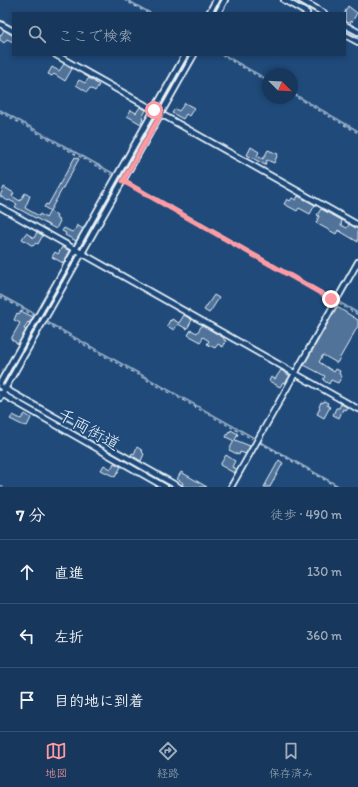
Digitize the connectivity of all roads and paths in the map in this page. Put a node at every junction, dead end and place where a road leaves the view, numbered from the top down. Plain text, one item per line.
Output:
1 (124, 0) edge
2 (216, 0) edge
3 (225, 0) edge
4 (284, 0) edge
5 (301, 0) edge
6 (145, 12) edge
7 (210, 12) edge
8 (219, 12) edge
9 (305, 12) edge
10 (322, 12) edge
11 (0, 24) edge
12 (346, 26) edge
13 (12, 30) edge
14 (358, 32) edge
15 (346, 35) edge
16 (358, 42) edge
17 (58, 56) edge
18 (185, 56) edge
19 (193, 56) edge
20 (223, 56) edge
21 (262, 79) edge
22 (298, 98) edge
23 (0, 112) edge
24 (157, 112) junction
25 (358, 133) edge
26 (119, 179) junction
27 (0, 207) edge
28 (358, 225) edge
29 (78, 250) junction
30 (358, 262) edge
31 (0, 297) edge
32 (335, 302) junction
33 (358, 315) edge
34 (40, 320) junction
35 (296, 372) junction
36 (0, 383) edge
37 (0, 386) edge
38 (5, 389) junction
39 (1, 395) edge
40 (358, 409) edge
41 (256, 441) junction
42 (166, 487) edge
43 (179, 487) edge
44 (231, 487) edge
45 (337, 487) edge

1 - 6 path
2 - 7 street
3 - 8 street
4 - 9 street
5 - 10 street
11 - 13 street
12 - 14 street
15 - 16 street
17 - 24 street
18 - 24 street
19 - 24 street
20 - 21 path
22 - 25 path
23 - 26 path
24 - 26 street
24 - 26 street
24 - 28 street
26 - 29 street
26 - 29 street
26 - 32 path
27 - 29 street
29 - 34 street
29 - 34 street
29 - 35 street
30 - 32 street
31 - 34 path
32 - 33 path
32 - 35 street
34 - 36 street
34 - 38 street
34 - 41 path
35 - 40 street
35 - 41 street
37 - 38 street
38 - 39 street
38 - 43 street
39 - 42 street, 千両街道
41 - 44 street
41 - 45 path

